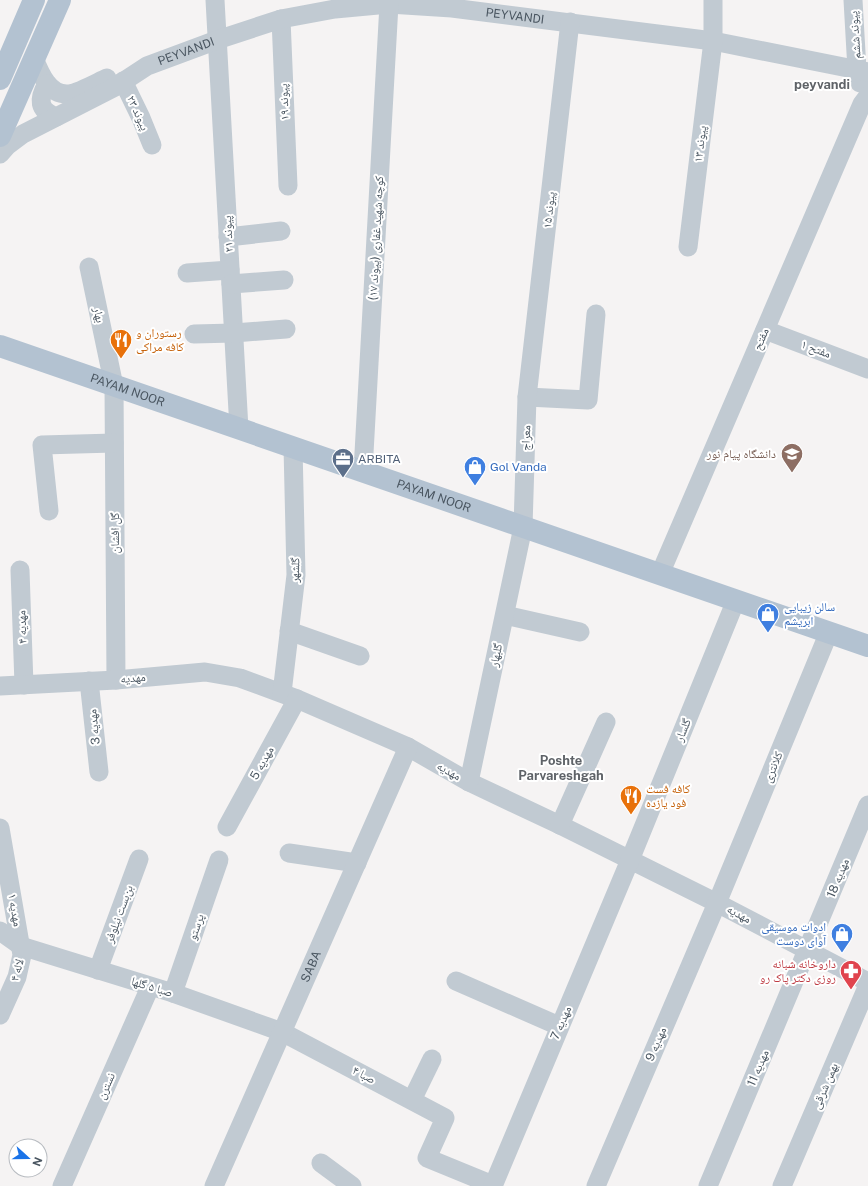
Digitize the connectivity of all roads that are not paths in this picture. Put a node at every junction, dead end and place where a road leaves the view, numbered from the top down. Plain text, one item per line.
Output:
1 (34, 0) edge
2 (60, 0) edge
3 (215, 0) edge
4 (713, 0) edge
5 (852, 0) edge
6 (412, 3) edge
7 (335, 4) edge
8 (389, 4) junction
9 (281, 19) junction
10 (570, 22) junction
11 (218, 40) junction
12 (713, 41) junction
13 (34, 58) junction
14 (147, 66) junction
15 (863, 71) edge
16 (0, 79) edge
17 (123, 81) junction
18 (47, 84) junction
19 (865, 100) edge
20 (56, 117) junction
21 (0, 136) edge
22 (152, 145) dead end
23 (0, 154) edge
24 (288, 186) dead end
25 (281, 231) dead end
26 (228, 237) junction
27 (688, 247) dead end
28 (89, 267) dead end
29 (187, 273) dead end
30 (231, 277) junction
31 (284, 280) dead end
32 (596, 314) dead end
33 (286, 329) dead end
34 (765, 330) junction
35 (234, 333) junction
36 (194, 334) dead end
37 (0, 346) edge
38 (868, 369) edge
39 (114, 386) junction
40 (527, 397) junction
41 (239, 428) junction
42 (114, 443) junction
43 (293, 447) junction
44 (363, 471) junction
45 (48, 511) dead end
46 (524, 527) junction
47 (20, 570) dead end
48 (660, 574) junction
49 (736, 600) junction
50 (505, 615) junction
51 (289, 632) junction
52 (580, 632) dead end
53 (829, 632) junction
54 (868, 646) edge
55 (360, 656) dead end
56 (116, 680) junction
57 (89, 681) junction
58 (24, 685) junction
59 (0, 686) edge
60 (289, 696) junction
61 (606, 722) dead end
62 (408, 747) junction
63 (99, 772) dead end
64 (469, 782) junction
65 (868, 806) edge
66 (560, 825) junction
67 (227, 827) dead end
68 (0, 828) edge
69 (289, 853) dead end
70 (139, 858) dead end
71 (219, 860) dead end
72 (630, 860) junction
73 (356, 863) junction
74 (717, 903) junction
75 (0, 931) edge
76 (21, 946) junction
77 (808, 950) junction
78 (98, 970) junction
79 (456, 981) dead end
80 (868, 982) edge
81 (868, 985) edge
82 (150, 987) junction
83 (173, 993) junction
84 (0, 1015) edge
85 (559, 1026) junction
86 (282, 1032) junction
87 (432, 1058) dead end
88 (412, 1100) junction
89 (321, 1163) dead end
90 (62, 1186) edge
91 (214, 1186) edge
92 (352, 1186) edge
93 (493, 1186) edge
94 (596, 1186) edge
95 (708, 1186) edge
96 (782, 1186) edge

1 - 16 main road
2 - 13 main road
3 - 11 street, پیوند ۲۱
4 - 12 street, پیوند ۱۳
5 - 15 street, پیوند ششم
6 - 8 street, PEYVANDI
6 - 10 street, PEYVANDI
7 - 8 street, PEYVANDI
7 - 9 street, PEYVANDI
8 - 44 street, کوچه شهید غفاری (پیوند ۱۷)
9 - 11 street, PEYVANDI
9 - 24 street, پیوند ۱۹
10 - 12 street, PEYVANDI
10 - 40 street, پیوند ۱۵
11 - 14 street, PEYVANDI
11 - 26 street, پیوند ۲۱
12 - 15 street, PEYVANDI
12 - 27 street, پیوند ۱۳
13 - 18 street
13 - 21 main road
14 - 17 street, PEYVANDI
14 - 18 street
15 - 19 street, پیوند ششم
17 - 20 street, PEYVANDI
17 - 22 street, پیوند ۲۳
18 - 20 street
19 - 34 street, مفتح
20 - 23 street, PEYVANDI
25 - 26 street
26 - 30 street, پیوند ۲۱
28 - 39 street, بهار
29 - 30 street
30 - 31 street
30 - 35 street, پیوند ۲۱
32 - 40 street
33 - 35 street
34 - 38 street, مفتح ۱
34 - 48 street, مفتح
35 - 36 street
35 - 41 street, پیوند ۲۱
37 - 39 main road, PAYAM NOOR
39 - 41 main road, PAYAM NOOR
39 - 42 street, گل افشان
40 - 46 street, معراج
41 - 43 main road, PAYAM NOOR
42 - 45 street
42 - 56 street, گل افشان
43 - 44 main road, PAYAM NOOR
43 - 51 street, گلشهر
44 - 46 main road, PAYAM NOOR
46 - 48 main road, PAYAM NOOR
46 - 50 street, گلبهار
47 - 58 street, مهدیه ۴
48 - 49 main road, PAYAM NOOR
49 - 53 main road, PAYAM NOOR
49 - 72 street, گلسار
50 - 52 street
50 - 64 street, گلبهار
51 - 55 street
51 - 60 street, گلشهر
53 - 54 main road, PAYAM NOOR
53 - 74 street, کلانتری
56 - 57 street, مهدیه
56 - 60 street, مهدیه
57 - 58 street, مهدیه
57 - 63 street, مهدیه 3
58 - 59 street, مهدیه
60 - 62 street, مهدیه
60 - 67 street, مهدیه 5
61 - 66 street
62 - 64 street, مهدیه
62 - 73 street, SABA
64 - 66 street, مهدیه
65 - 77 street, مهدیه 18
66 - 72 street, مهدیه
68 - 76 street, مهدیه ۱
69 - 73 street
70 - 78 street, بن‌بست نیلوفر
71 - 83 street, پرستو
72 - 74 street, مهدیه
72 - 85 street, مهدیه 7
73 - 86 street, SABA
74 - 77 street, مهدیه
74 - 94 street, مهدیه 9
75 - 76 street, صبا ۵ گلها
76 - 78 street, صبا ۵ گلها
76 - 84 street, لاله ۴
77 - 80 street, مهدیه
77 - 95 street, مهدیه 11
78 - 82 street, صبا ۵ گلها
79 - 85 street
81 - 96 street, بهمن شرقی
82 - 83 street, صبا ۵ گلها
82 - 90 street, نسترن
83 - 86 street, صبا ۵ گلها
85 - 93 street, مهدیه 7
86 - 88 street, صبا ۴
86 - 91 street, SABA
87 - 88 street
88 - 93 street, صبا ۴
89 - 92 street

